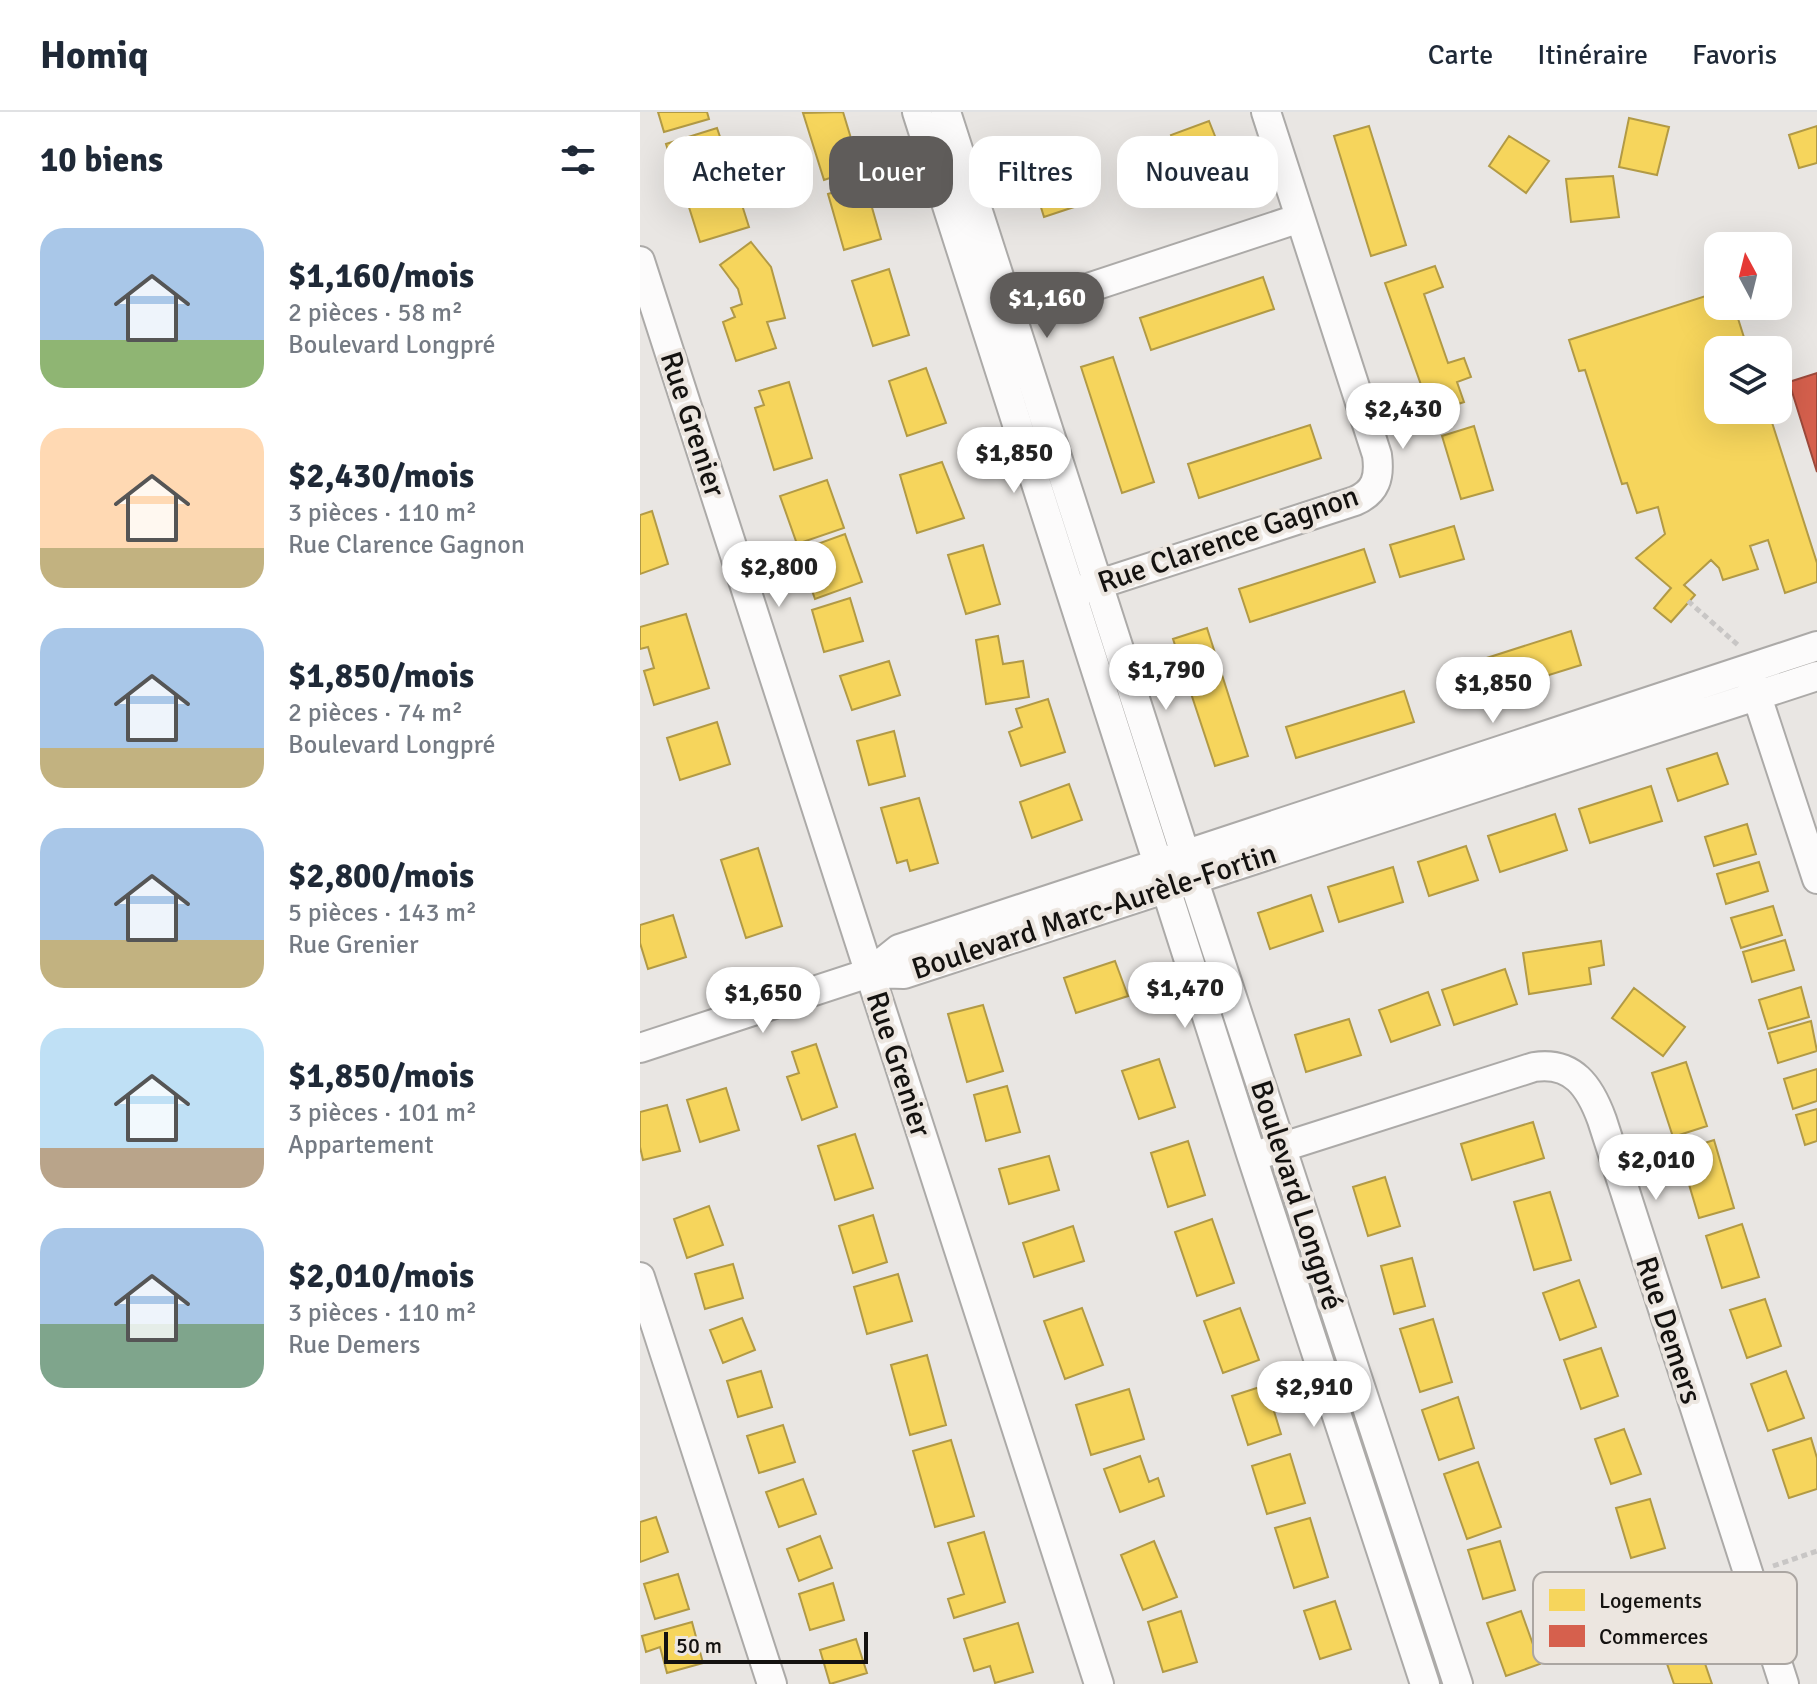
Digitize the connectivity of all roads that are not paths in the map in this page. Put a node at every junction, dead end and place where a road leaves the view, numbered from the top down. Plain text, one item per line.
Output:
1 (917, 112) edge
2 (946, 112) edge
3 (1266, 112) edge
4 (1300, 218) junction
5 (640, 261) edge
6 (999, 318) junction
7 (1086, 589) junction
8 (1817, 646) edge
9 (1745, 658) junction
10 (1817, 676) edge
11 (1757, 695) junction
12 (1176, 871) junction
13 (1817, 879) edge
14 (869, 973) junction
15 (640, 1048) edge
16 (1281, 1148) junction
17 (1252, 1157) junction
18 (640, 1277) edge
19 (1748, 1572) edge
20 (1778, 1664) edge
21 (772, 1684) edge
22 (1099, 1684) edge
23 (1425, 1684) edge
24 (1458, 1684) edge
25 (1784, 1684) edge

1 - 6 street, Boulevard Longpré
2 - 6 street, Boulevard Longpré
3 - 4 street, Rue Clarence Gagnon
4 - 6 street
4 - 7 street, Rue Clarence Gagnon
5 - 14 street, Rue Grenier
6 - 7 street, Boulevard Longpré
7 - 12 street, Boulevard Longpré
8 - 9 street, Boulevard Marc-Aurèle-Fortin
9 - 11 street
9 - 12 street, Boulevard Marc-Aurèle-Fortin
10 - 11 street, Boulevard Marc-Aurèle-Fortin
11 - 12 street, Boulevard Marc-Aurèle-Fortin
11 - 13 street
12 - 14 street, Boulevard Marc-Aurèle-Fortin
12 - 16 street, Boulevard Longpré
12 - 17 street, Boulevard Longpré
14 - 15 street, Boulevard Marc-Aurèle-Fortin
14 - 22 street, Rue Grenier
16 - 17 street, Rue Demers
16 - 19 street, Rue Demers
16 - 24 street, Boulevard Longpré
17 - 23 street, Boulevard Longpré
18 - 21 street
20 - 25 street, Rue Demers

